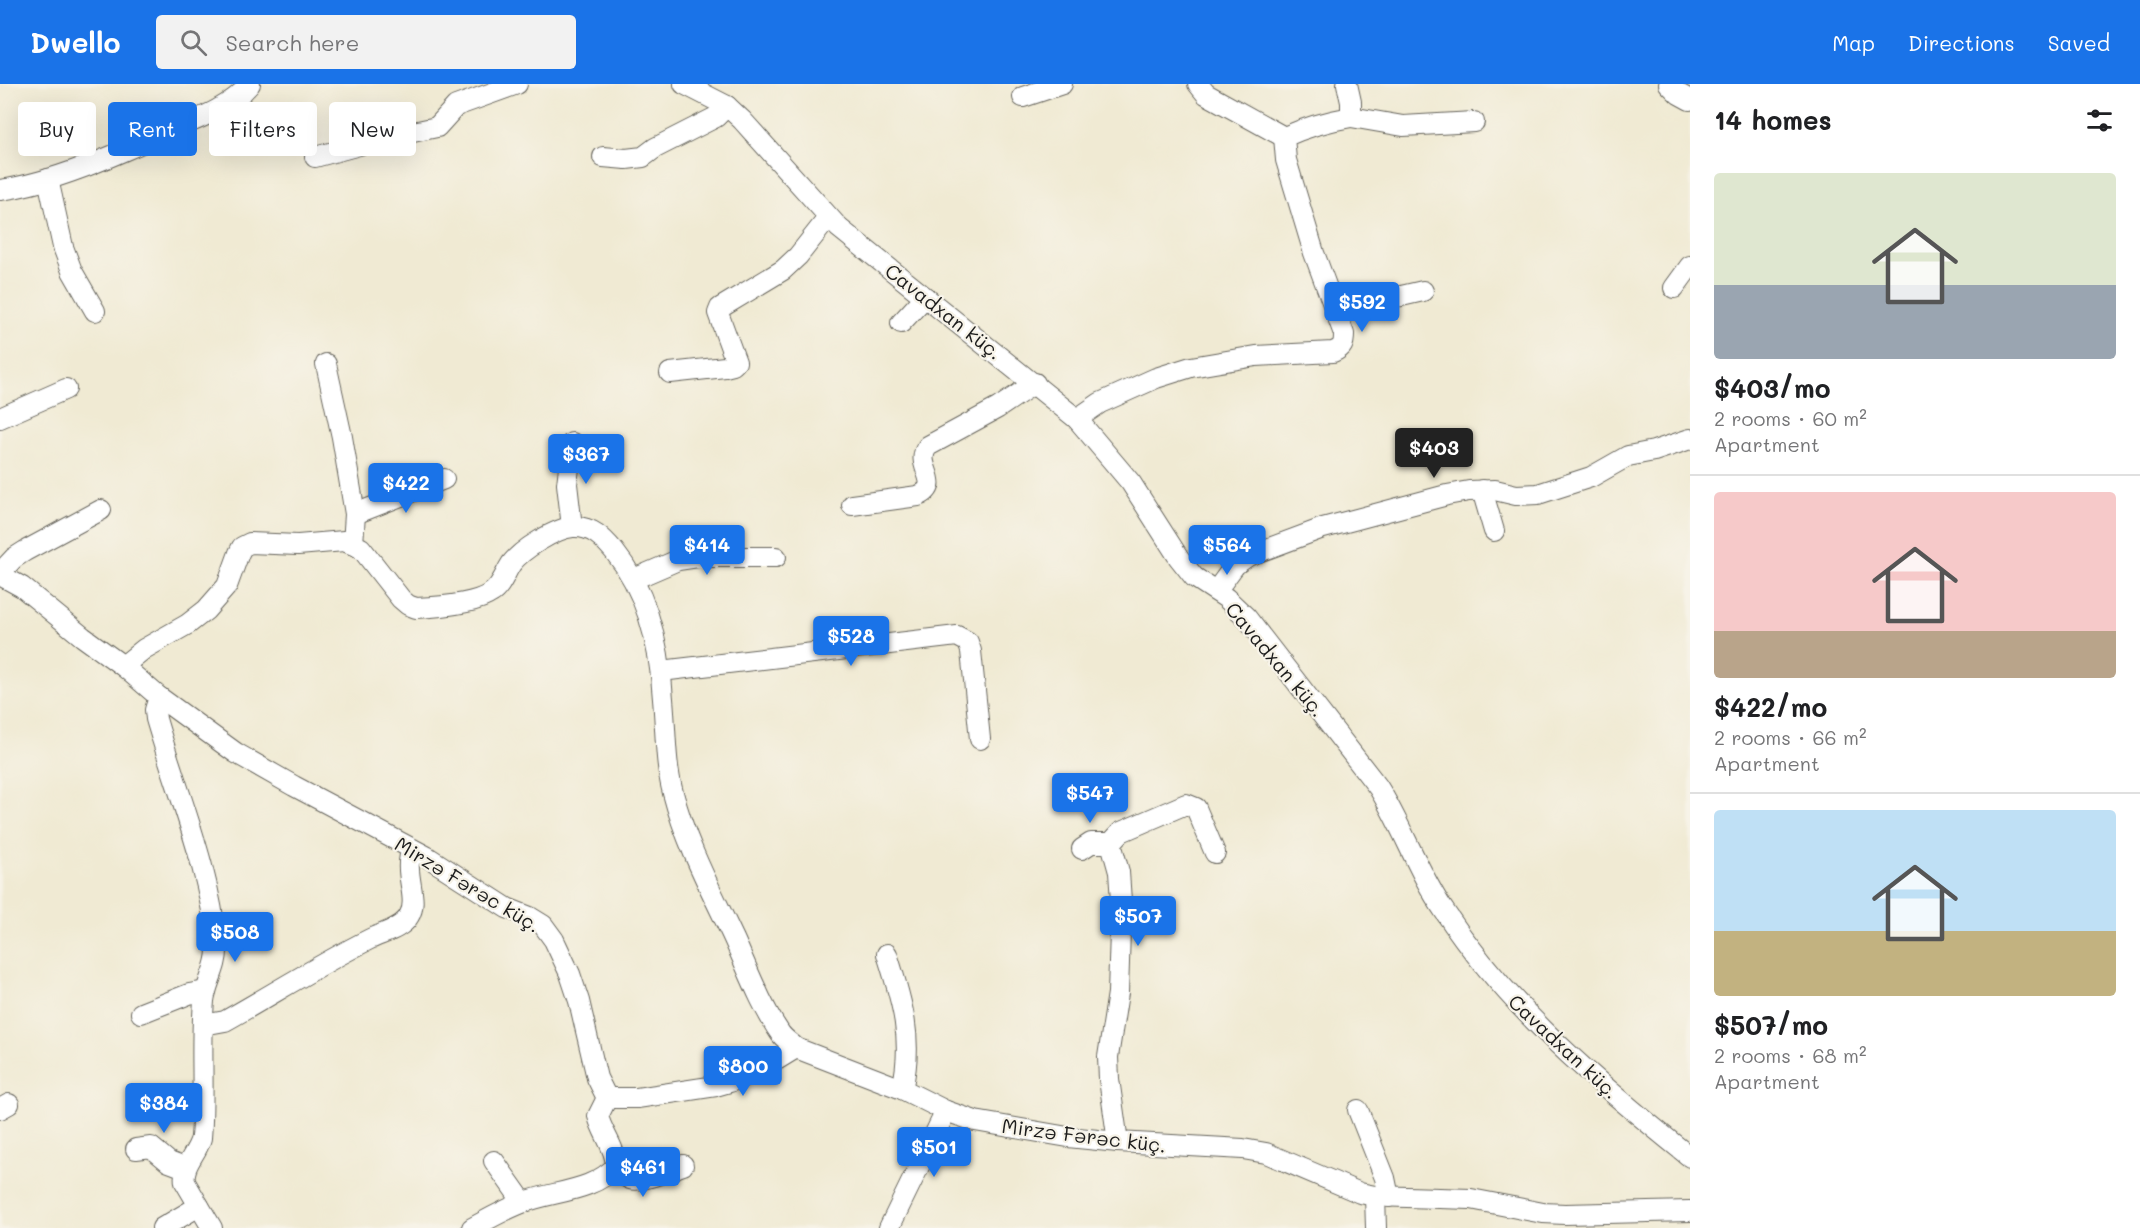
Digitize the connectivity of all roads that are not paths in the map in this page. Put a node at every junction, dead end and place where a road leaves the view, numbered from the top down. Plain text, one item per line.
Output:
1 (250, 84) edge
2 (517, 84) edge
3 (684, 84) edge
4 (1062, 84) edge
5 (1198, 84) edge
6 (1347, 84) edge
7 (1669, 84) edge
8 (1023, 98) dead end
9 (1690, 100) edge
10 (726, 106) junction
11 (1351, 117) junction
12 (1474, 122) dead end
13 (1284, 137) junction
14 (315, 157) dead end
15 (603, 157) dead end
16 (48, 179) junction
17 (0, 190) edge
18 (828, 218) junction
19 (1690, 266) edge
20 (1674, 288) dead end
21 (1423, 291) dead end
22 (925, 297) junction
23 (95, 311) dead end
24 (1336, 311) junction
25 (901, 323) dead end
26 (326, 364) dead end
27 (670, 373) dead end
28 (1035, 383) junction
29 (66, 389) dead end
30 (0, 418) edge
31 (1077, 419) junction
32 (1690, 439) edge
33 (572, 443) dead end
34 (444, 478) dead end
35 (1482, 490) junction
36 (852, 505) dead end
37 (101, 510) dead end
38 (355, 514) junction
39 (572, 527) junction
40 (1494, 531) dead end
41 (353, 544) junction
42 (776, 557) dead end
43 (0, 574) edge
44 (634, 579) junction
45 (1216, 591) junction
46 (123, 666) junction
47 (661, 670) junction
48 (159, 697) junction
49 (980, 739) dead end
50 (1111, 843) junction
51 (412, 849) junction
52 (1082, 849) dead end
53 (1215, 853) dead end
54 (887, 954) dead end
55 (206, 991) junction
56 (141, 1013) dead end
57 (203, 1025) junction
58 (796, 1048) junction
59 (902, 1089) junction
60 (607, 1098) junction
61 (1358, 1110) dead end
62 (946, 1111) junction
63 (1118, 1142) junction
64 (136, 1149) dead end
65 (1690, 1157) edge
66 (494, 1161) dead end
67 (683, 1165) dead end
68 (616, 1166) junction
69 (185, 1168) junction
70 (1382, 1197) junction
71 (523, 1202) junction
72 (199, 1206) junction
73 (1690, 1211) edge
74 (1521, 1219) edge
75 (162, 1228) edge
76 (212, 1228) edge
77 (472, 1228) edge
78 (889, 1228) edge
79 (1376, 1228) edge

1 - 16 street
2 - 14 street
3 - 10 street, Cavadxan küç.
4 - 8 street
5 - 13 street
6 - 11 street
7 - 9 street
10 - 15 street
10 - 18 street, Cavadxan küç.
11 - 12 street
11 - 13 street
13 - 24 street
16 - 17 street
16 - 23 street
18 - 22 street, Cavadxan küç.
18 - 27 street
19 - 20 street
21 - 24 street
22 - 25 street
22 - 28 street, Cavadxan küç.
24 - 31 street
26 - 38 street
28 - 31 street, Cavadxan küç.
28 - 36 street
29 - 30 street
31 - 45 street, Cavadxan küç.
32 - 35 street
33 - 39 street
34 - 38 street
35 - 40 street
35 - 45 street
37 - 43 street
38 - 41 street
39 - 41 street
39 - 44 street
41 - 46 street
42 - 44 street
43 - 46 street, Mirzə Fərəc küç.
44 - 47 street
45 - 65 street, Cavadxan küç.
46 - 48 street, Mirzə Fərəc küç.
47 - 49 street
47 - 58 street
48 - 51 street, Mirzə Fərəc küç.
48 - 55 street
50 - 52 street
50 - 53 street
50 - 63 street
51 - 57 street
51 - 60 street, Mirzə Fərəc küç.
54 - 59 street
55 - 56 street
55 - 57 street
57 - 69 street
58 - 59 street, Mirzə Fərəc küç.
58 - 60 street
59 - 62 street, Mirzə Fərəc küç.
60 - 68 street
61 - 70 street
62 - 63 street, Mirzə Fərəc küç.
62 - 78 street
63 - 70 street, Mirzə Fərəc küç.
64 - 69 street
66 - 71 street
67 - 68 street
68 - 71 street
69 - 72 street
70 - 74 street, Mirzə Fərəc küç.
70 - 79 street
71 - 77 street
72 - 75 street
72 - 76 street
73 - 74 street, Mirzə Fərəc küç.

